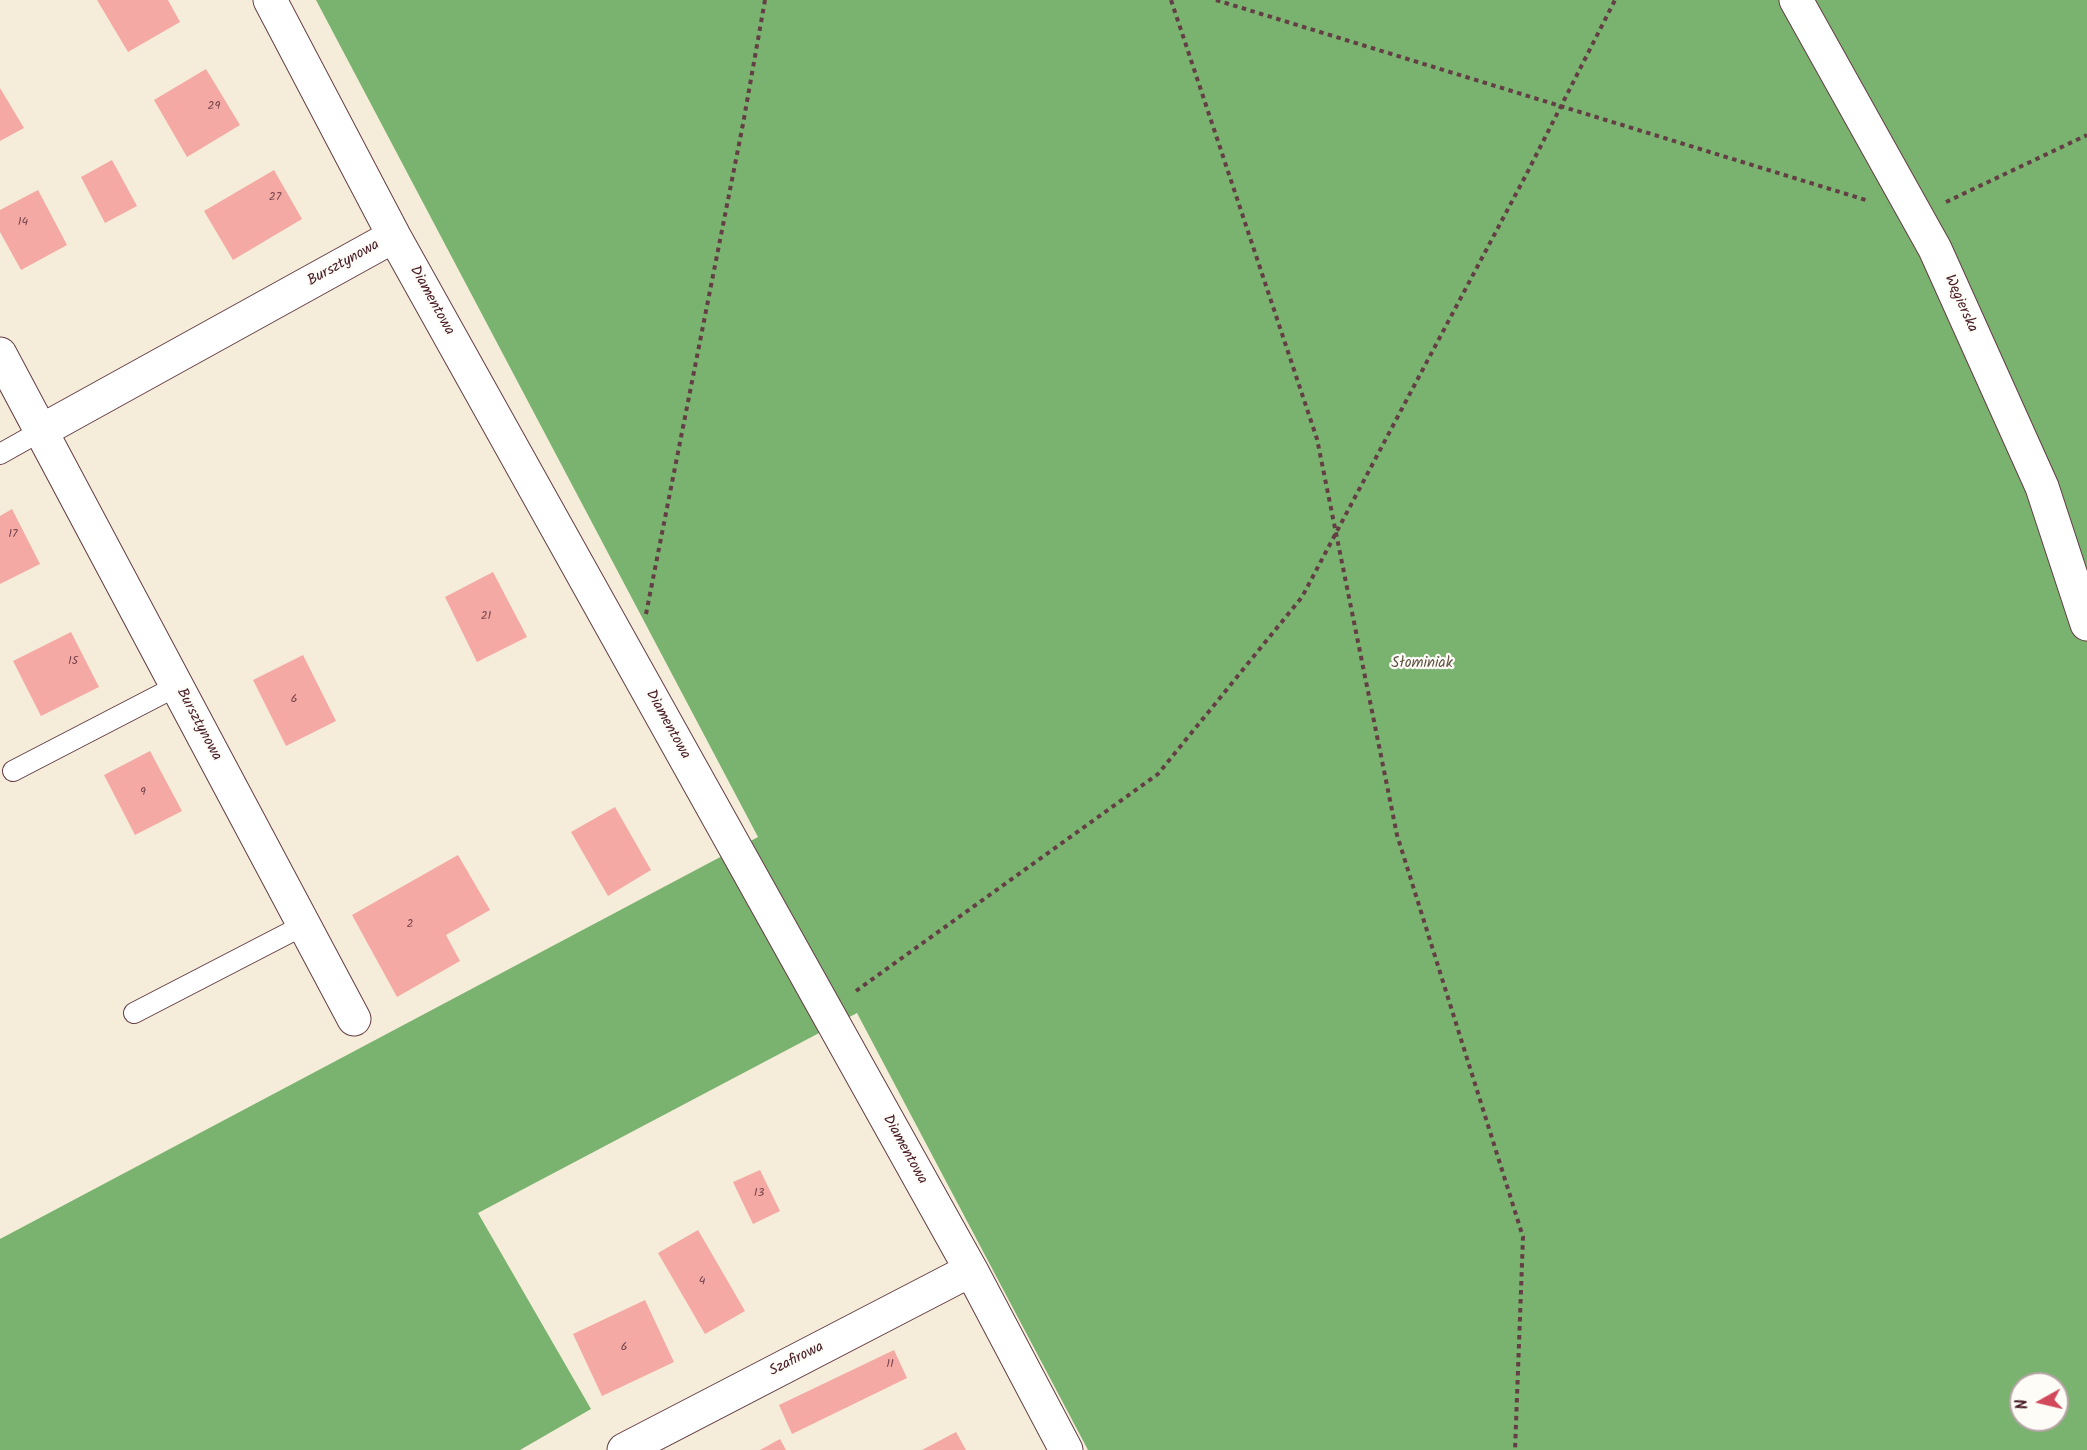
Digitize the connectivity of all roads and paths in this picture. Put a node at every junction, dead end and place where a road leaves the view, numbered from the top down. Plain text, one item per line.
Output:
1 (270, 0) edge
2 (765, 0) edge
3 (1171, 0) edge
4 (1216, 0) edge
5 (1615, 0) edge
6 (1796, 0) edge
7 (1561, 106) junction
8 (2087, 135) edge
9 (1916, 216) junction
10 (394, 236) junction
11 (0, 354) edge
12 (41, 431) junction
13 (0, 454) edge
14 (1336, 533) junction
15 (2087, 624) edge
16 (635, 668) junction
17 (177, 686) junction
18 (12, 771) dead end
19 (304, 925) junction
20 (828, 1012) junction
21 (134, 1013) dead end
22 (354, 1019) dead end
23 (971, 1270) junction
24 (624, 1450) edge
25 (1066, 1450) edge
26 (1515, 1450) edge

1 - 10 street, Diamentowa
2 - 16 path
3 - 14 path
4 - 7 path
5 - 7 path
6 - 9 street, Węgierska
7 - 9 path
7 - 14 path
8 - 9 path
9 - 15 street, Węgierska
10 - 12 street, Bursztynowa
10 - 16 street, Diamentowa
11 - 12 street, Bursztynowa
12 - 13 lane
12 - 17 street, Bursztynowa
14 - 20 path
14 - 26 path
16 - 20 street, Diamentowa
17 - 18 lane
17 - 19 street, Bursztynowa
19 - 21 lane
19 - 22 street, Bursztynowa
20 - 23 street, Diamentowa
23 - 24 street, Szafirowa
23 - 25 street, Diamentowa

